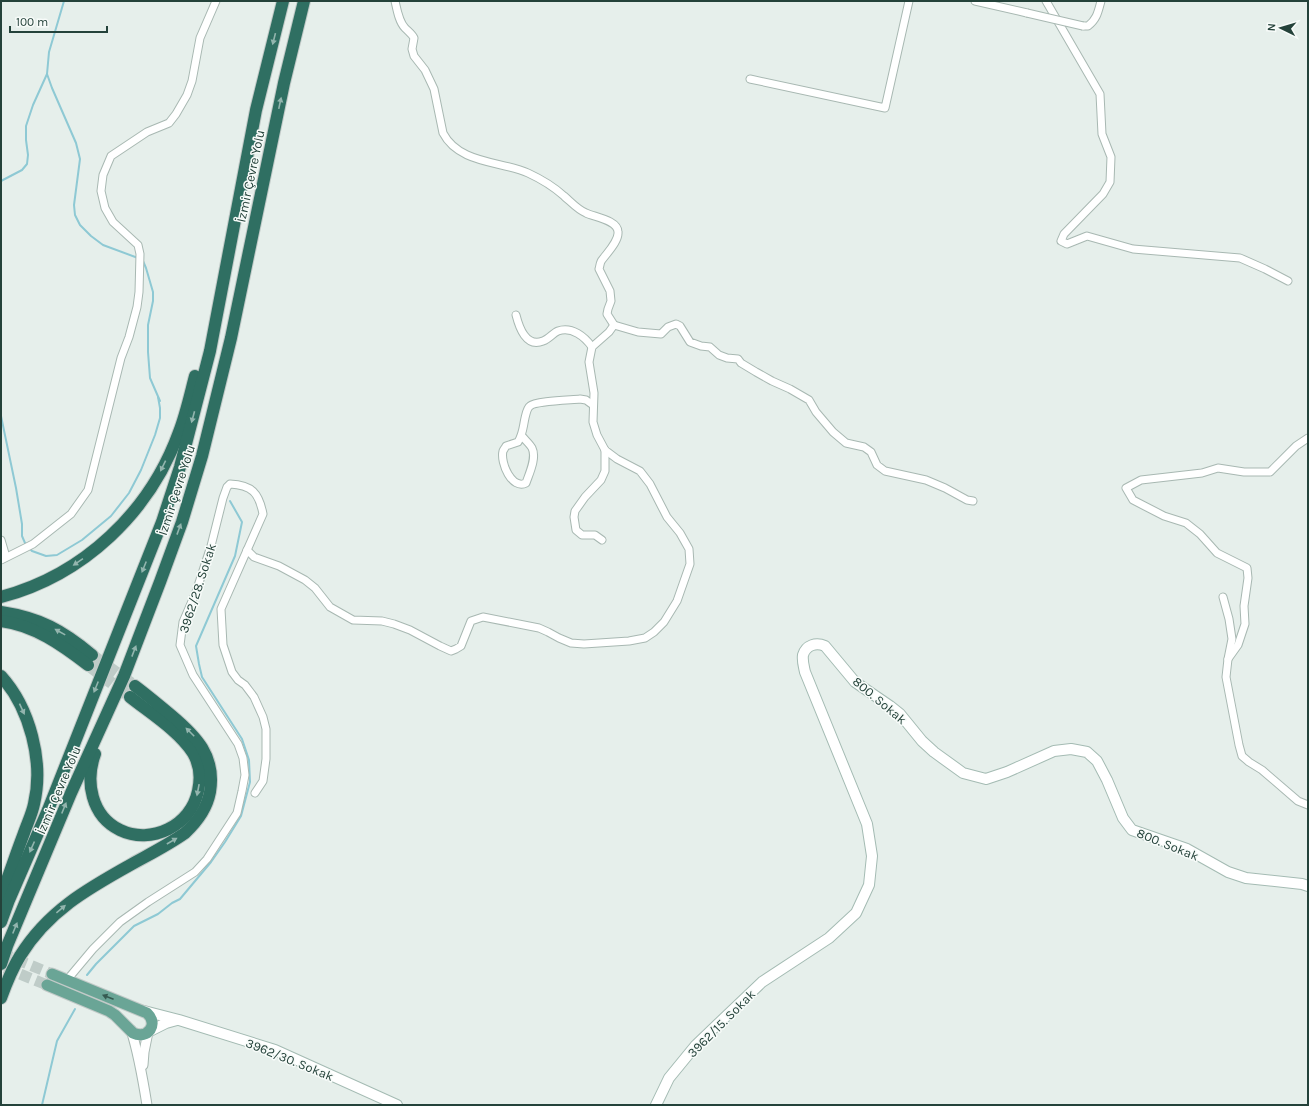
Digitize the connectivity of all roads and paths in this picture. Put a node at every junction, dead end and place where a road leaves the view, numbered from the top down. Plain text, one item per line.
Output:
1 (216, 1) edge
2 (283, 1) edge
3 (304, 1) edge
4 (395, 1) edge
5 (909, 1) edge
6 (975, 1) edge
7 (1046, 1) edge
8 (1101, 1) edge
9 (750, 79) dead end
10 (231, 242) junction
11 (1288, 281) dead end
12 (516, 315) dead end
13 (614, 325) junction
14 (592, 347) junction
15 (593, 405) junction
16 (522, 436) junction
17 (1308, 438) edge
18 (604, 450) junction
19 (973, 501) dead end
20 (1, 540) edge
21 (602, 540) dead end
22 (247, 550) junction
23 (4, 559) edge
24 (1, 597) edge
25 (1223, 597) dead end
26 (1, 612) edge
27 (1, 621) edge
28 (1228, 659) junction
29 (1, 676) edge
30 (124, 676) junction
31 (255, 793) dead end
32 (1308, 805) edge
33 (1308, 886) edge
34 (1, 896) edge
35 (1, 922) edge
36 (1, 964) edge
37 (52, 974) tunnel mouth
38 (66, 980) junction
39 (762, 982) joint
40 (47, 985) tunnel mouth
41 (1, 998) edge
42 (144, 1011) junction
43 (179, 1020) junction
44 (131, 1030) junction
45 (148, 1032) junction
46 (143, 1076) junction
47 (147, 1105) edge
48 (397, 1105) edge
49 (656, 1105) edge

1 - 23 street
2 -> 10 highway, İzmir Çevre Yolu
30 -> 3 highway, İzmir Çevre Yolu
4 - 13 street
5 - 9 street
6 - 8 street, bridge
7 - 11 street
10 -> 24 highway
10 -> 35 highway, İzmir Çevre Yolu
12 - 14 street
13 - 14 street
13 - 19 street
14 - 15 street
15 - 16 street
15 - 18 street
16 - 16 street
17 - 28 street
18 - 21 street
18 - 22 street
20 - 23 street
22 - 31 street, 3962/28. Sokak
22 - 38 street, 3962/28. Sokak
25 - 28 street
27 -> 26 highway
28 - 32 street
29 -> 34 highway
36 -> 30 highway, İzmir Çevre Yolu
41 -> 30 highway
33 - 39 main road, 800. Sokak
37 - 38 main road
42 -> 38 main road
39 - 49 main road, 3962/15. Sokak
40 - 44 main road
42 - 43 main road, 3962/30. Sokak
42 - 44 main road
42 - 45 main road
43 - 45 main road
43 - 48 main road, 3962/30. Sokak
44 - 45 main road
44 - 46 street
45 - 46 street
46 - 47 street

